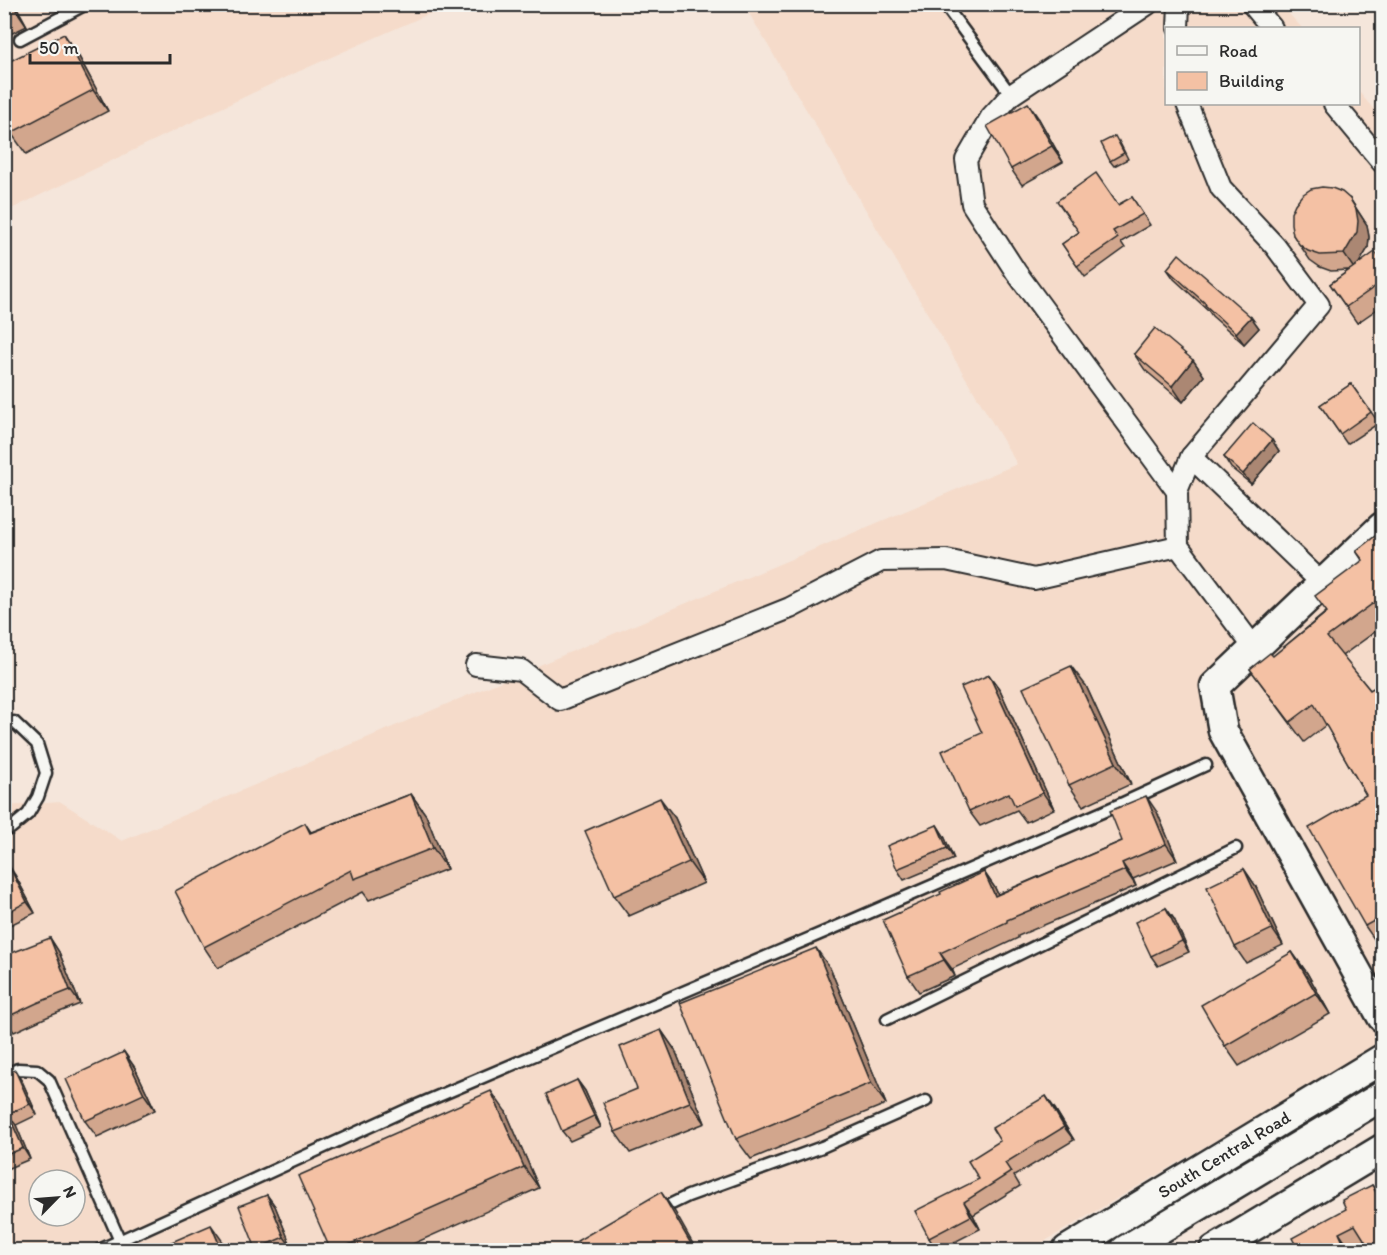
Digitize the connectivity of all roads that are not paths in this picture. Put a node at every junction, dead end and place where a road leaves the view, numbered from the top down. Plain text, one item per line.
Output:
1 (86, 4) edge
2 (1148, 4) edge
3 (1179, 4) edge
4 (1252, 4) edge
5 (946, 5) edge
6 (1178, 27) edge
7 (1271, 27) edge
8 (20, 39) dead end
9 (1011, 96) junction
10 (1187, 105) edge
11 (1335, 105) edge
12 (1383, 162) edge
13 (1191, 457) junction
14 (1177, 490) junction
15 (1383, 527) edge
16 (1178, 546) junction
17 (1323, 584) junction
18 (1255, 649) junction
19 (476, 665) dead end
20 (14, 722) dead end
21 (1206, 765) dead end
22 (4, 831) edge
23 (1236, 848) dead end
24 (1383, 1017) edge
25 (887, 1019) dead end
26 (1383, 1059) edge
27 (4, 1075) edge
28 (1383, 1096) edge
29 (926, 1101) dead end
30 (1383, 1149) edge
31 (645, 1216) edge
32 (120, 1241) junction
33 (99, 1251) edge
34 (1067, 1251) edge
35 (1125, 1251) edge
36 (1214, 1251) edge

1 - 8 lane
2 - 9 street
3 - 6 street
4 - 7 street
5 - 9 lane
9 - 14 street
10 - 13 street
11 - 12 street
13 - 14 street
13 - 17 street
14 - 16 street
15 - 17 street
16 - 18 street
16 - 19 street
17 - 18 street
18 - 24 street
20 - 22 lane
21 - 32 lane
23 - 25 lane
26 - 34 street, South Central Road
27 - 32 lane
28 - 35 street, South Central Road
29 - 31 lane
30 - 36 street
32 - 33 lane

